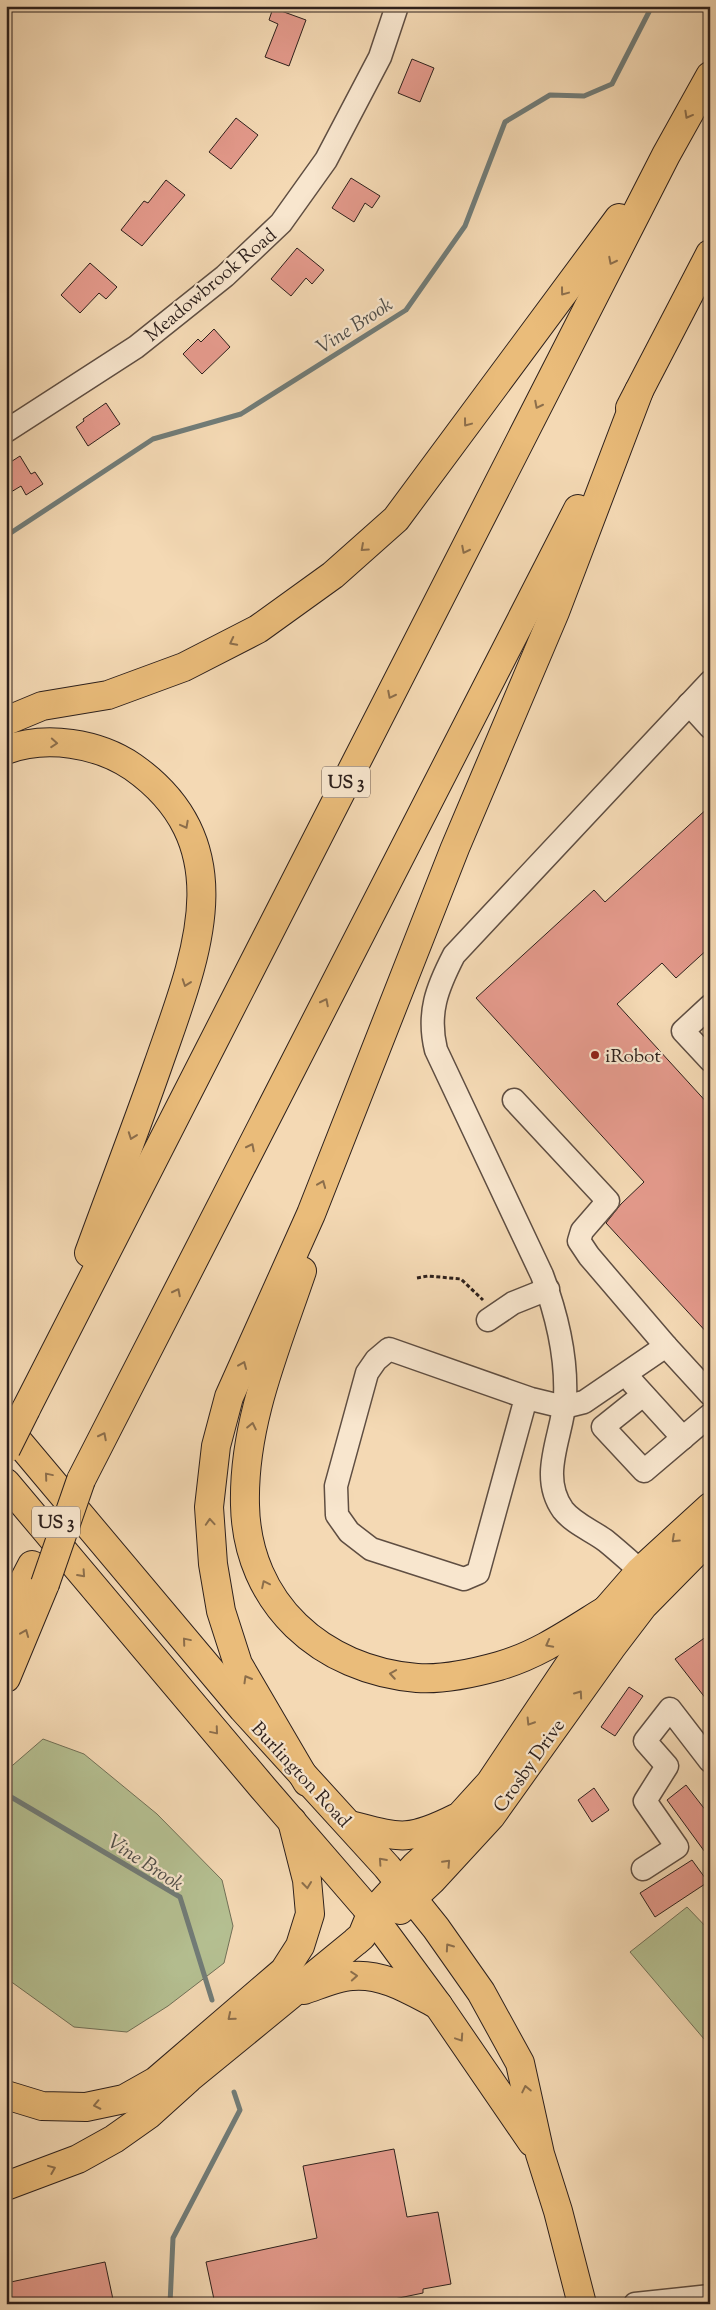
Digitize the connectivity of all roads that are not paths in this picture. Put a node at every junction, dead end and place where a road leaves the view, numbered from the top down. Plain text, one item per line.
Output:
1 (397, 6) edge
2 (710, 76) edge
3 (666, 155) junction
4 (710, 254) edge
5 (639, 391) junction
6 (6, 431) edge
7 (710, 682) edge
8 (689, 704) junction
9 (6, 720) edge
10 (710, 727) edge
11 (6, 750) edge
12 (710, 1006) edge
13 (710, 1060) edge
14 (514, 1100) dead end
15 (310, 1214) junction
16 (548, 1289) junction
17 (494, 1316) road end
18 (666, 1346) junction
19 (47, 1368) junction
20 (625, 1374) junction
21 (710, 1394) edge
22 (643, 1395) junction
23 (526, 1398) junction
24 (564, 1407) junction
25 (710, 1415) edge
26 (16, 1418) edge
27 (682, 1438) junction
28 (6, 1448) edge
29 (6, 1482) edge
30 (710, 1507) edge
31 (710, 1538) edge
32 (38, 1575) junction
33 (650, 1580) junction
34 (606, 1610) junction
35 (6, 1615) edge
36 (6, 1678) edge
37 (710, 1761) edge
38 (307, 1782) junction
39 (460, 1816) junction
40 (292, 1821) junction
41 (350, 1825) junction
42 (643, 1869) dead end
43 (407, 1890) junction
44 (371, 1926) junction
45 (290, 1994) junction
46 (438, 2005) junction
47 (6, 2094) edge
48 (540, 2154) junction
49 (6, 2186) edge
50 (710, 2296) edge
51 (582, 2304) edge
52 (635, 2304) edge

1 - 6 street, Meadowbrook Road
2 -> 3 main road, US 3
3 -> 9 main road
3 -> 19 main road, US 3
4 - 5 main road, US 3
15 -> 5 main road
32 -> 5 main road, US 3, bridge
7 - 8 street
8 - 10 street
8 - 16 street
11 -> 19 main road
12 - 13 street
14 - 18 street
34 -> 15 main road
38 -> 15 main road
16 - 17 street
16 - 24 street
18 - 20 street
18 - 21 street
19 - 26 main road, US 3
20 - 22 street
20 - 24 street
22 - 27 street
22 - 27 street
23 - 23 street
23 - 24 street
24 - 33 street
25 - 27 street
26 - 28 main road, US 3, bridge
38 -> 26 main road, Burlington Road
29 -> 40 main road, Burlington Road
30 -> 33 main road, Crosby Drive
31 - 33 main road, Crosby Drive
32 - 35 main road, US 3
36 -> 32 main road
33 - 34 main road, Crosby Drive
43 -> 33 main road, Crosby Drive
34 -> 39 main road, Crosby Drive
37 - 42 street
38 - 41 main road, Burlington Road
39 - 41 main road
39 - 43 main road, Crosby Drive
40 - 44 main road, Burlington Road
40 -> 47 main road
43 -> 41 main road, Burlington Road
43 - 44 main road, Crosby Drive
48 -> 43 main road, Burlington Road
44 - 45 main road, Crosby Drive
44 - 46 main road, Burlington Road
45 -> 46 main road
49 -> 45 main road, Crosby Drive
46 -> 48 main road, Burlington Road
48 - 51 main road, Burlington Road
50 - 52 street

